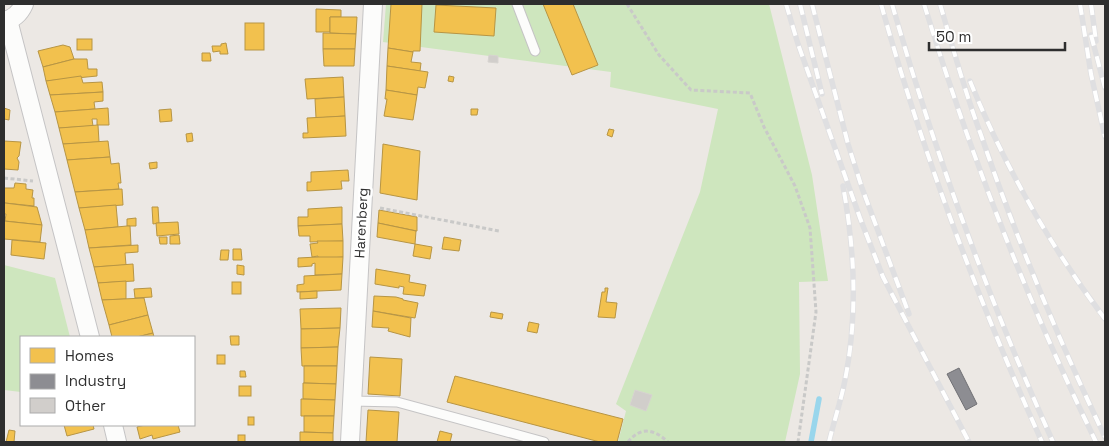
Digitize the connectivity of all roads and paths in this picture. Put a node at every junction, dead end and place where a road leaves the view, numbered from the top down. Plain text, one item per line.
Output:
1 (24, 4) edge
2 (373, 4) edge
3 (517, 4) edge
4 (627, 4) edge
5 (6, 20) edge
6 (535, 51) dead end
7 (4, 178) edge
8 (33, 181) dead end
9 (374, 207) dead end
10 (499, 231) dead end
11 (90, 336) edge
12 (352, 401) junction
13 (113, 426) edge
14 (117, 442) edge
15 (350, 442) edge
16 (544, 442) edge
17 (628, 442) edge
18 (668, 442) edge
19 (798, 442) edge

1 - 5 street
2 - 12 street, Harenberg
3 - 6 lane
4 - 19 path
5 - 11 street
7 - 8 path
9 - 10 path
12 - 15 street, Harenberg
12 - 16 lane
13 - 14 street
17 - 18 path

